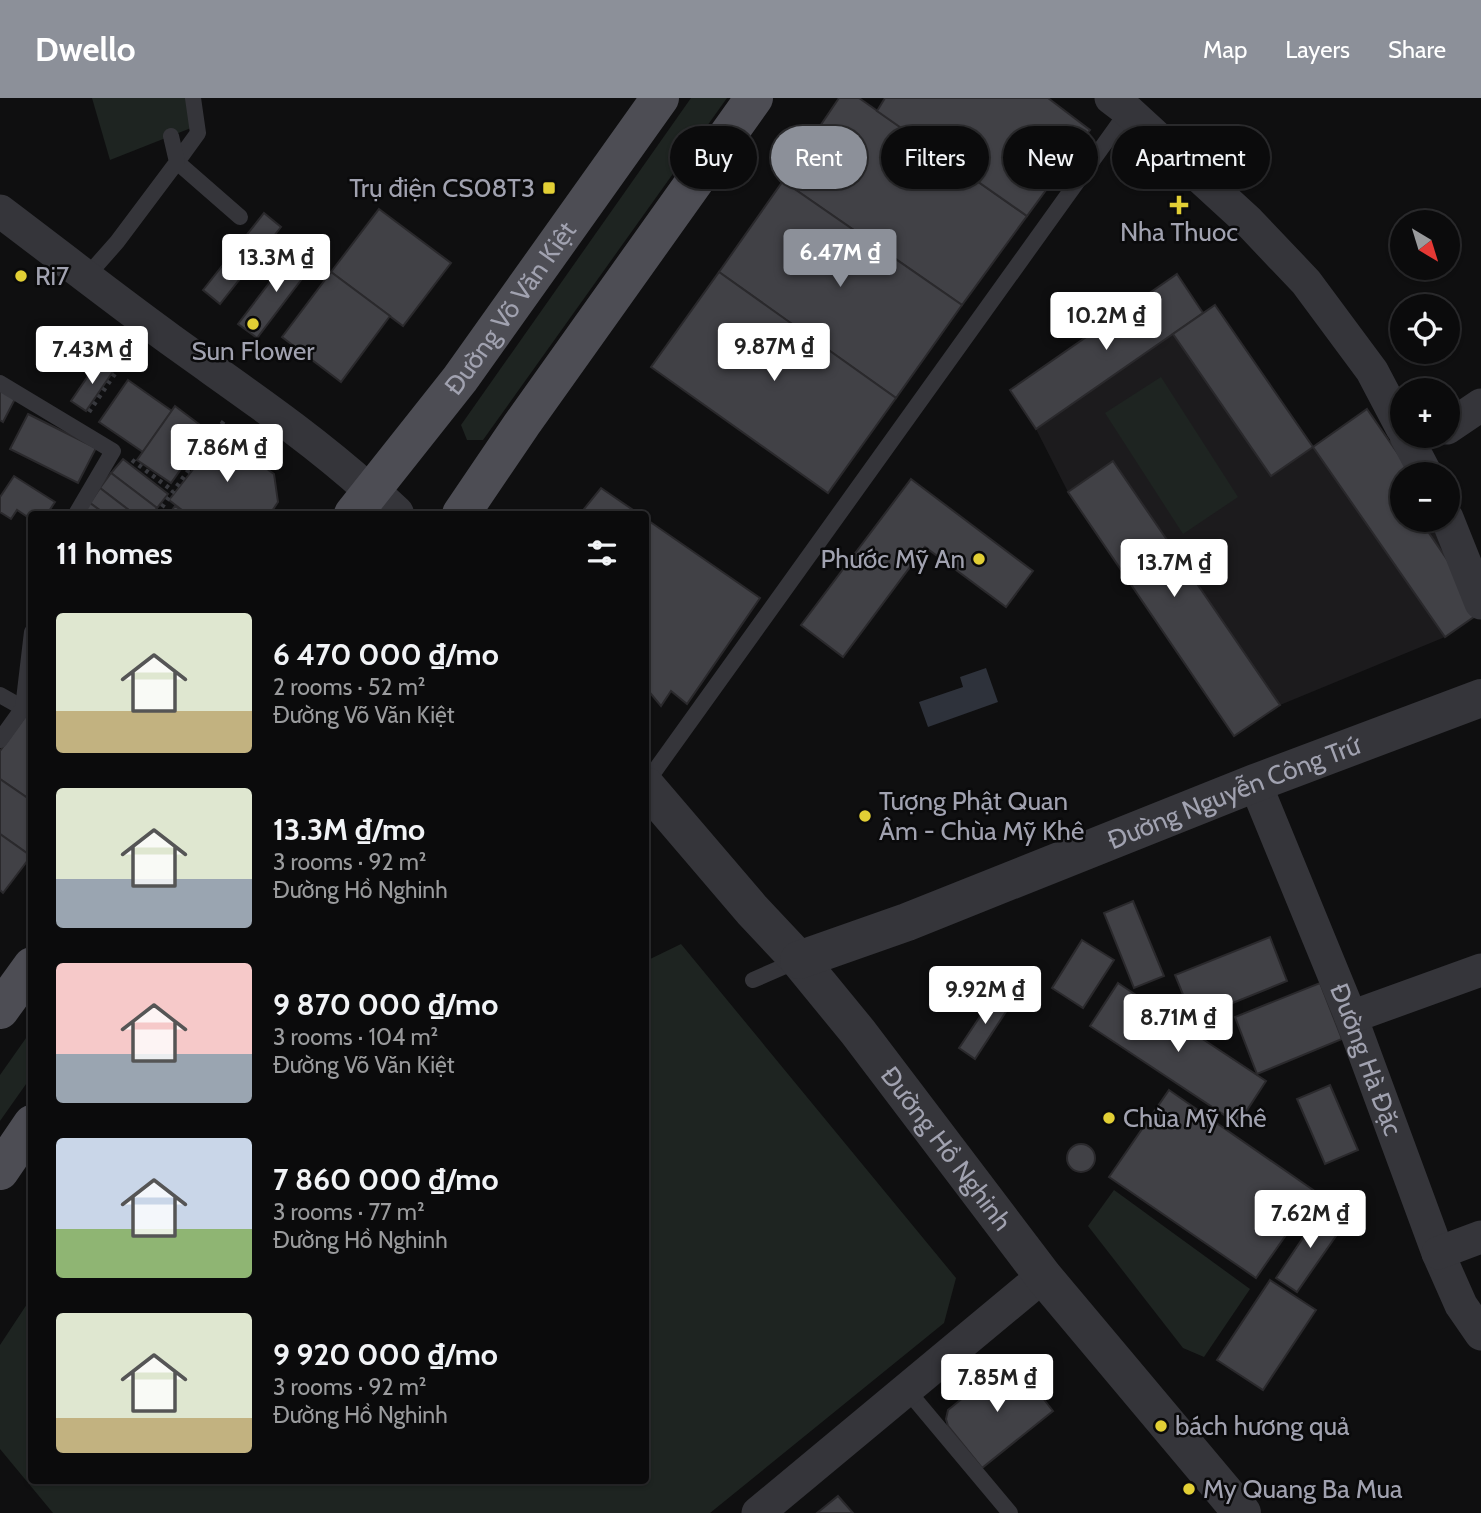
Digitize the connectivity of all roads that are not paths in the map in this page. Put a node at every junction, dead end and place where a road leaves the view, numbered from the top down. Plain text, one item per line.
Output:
1 (192, 98) edge
2 (660, 98) edge
3 (754, 98) edge
4 (1126, 102) edge
5 (171, 136) dead end
6 (177, 162) junction
7 (0, 211) edge
8 (240, 217) dead end
9 (87, 276) junction
10 (0, 383) edge
11 (1390, 401) edge
12 (1481, 405) edge
13 (1460, 419) edge
14 (373, 507) edge
15 (78, 511) edge
16 (463, 511) edge
17 (1453, 532) edge
18 (1481, 603) edge
19 (28, 679) edge
20 (0, 695) edge
21 (1481, 698) edge
22 (23, 708) junction
23 (0, 740) edge
24 (649, 780) edge
25 (1255, 783) junction
26 (649, 788) edge
27 (799, 960) junction
28 (1481, 970) edge
29 (28, 972) edge
30 (753, 980) dead end
31 (0, 1010) edge
32 (1350, 1017) junction
33 (28, 1130) edge
34 (0, 1171) edge
35 (1481, 1237) edge
36 (1438, 1253) junction
37 (1043, 1276) junction
38 (1481, 1334) edge
39 (907, 1390) junction
40 (758, 1513) edge
41 (1010, 1513) edge
42 (1242, 1513) edge

1 - 6 lane
2 - 14 main road, Đường Võ Văn Kiệt
3 - 16 main road
4 - 11 street
4 - 24 lane
5 - 6 lane
6 - 8 lane
6 - 9 lane
7 - 9 street
9 - 14 street
10 - 15 lane
12 - 13 street
17 - 18 street
19 - 22 lane
20 - 22 lane
21 - 25 street, Đường Nguyễn Công Trứ
22 - 23 lane
25 - 27 street, Đường Nguyễn Công Trứ
25 - 32 street, Đường Hà Đặc
26 - 27 street, Đường Hồ Nghinh
27 - 30 lane, Đường Nguyễn Công Trứ
27 - 37 street, Đường Hồ Nghinh
28 - 32 street
29 - 31 main road
32 - 36 street, Đường Hà Đặc
33 - 34 main road
35 - 36 street
36 - 38 street, Đường Hà Đặc
37 - 39 street
37 - 42 street, Đường Hồ Nghinh
39 - 40 street
39 - 41 lane

